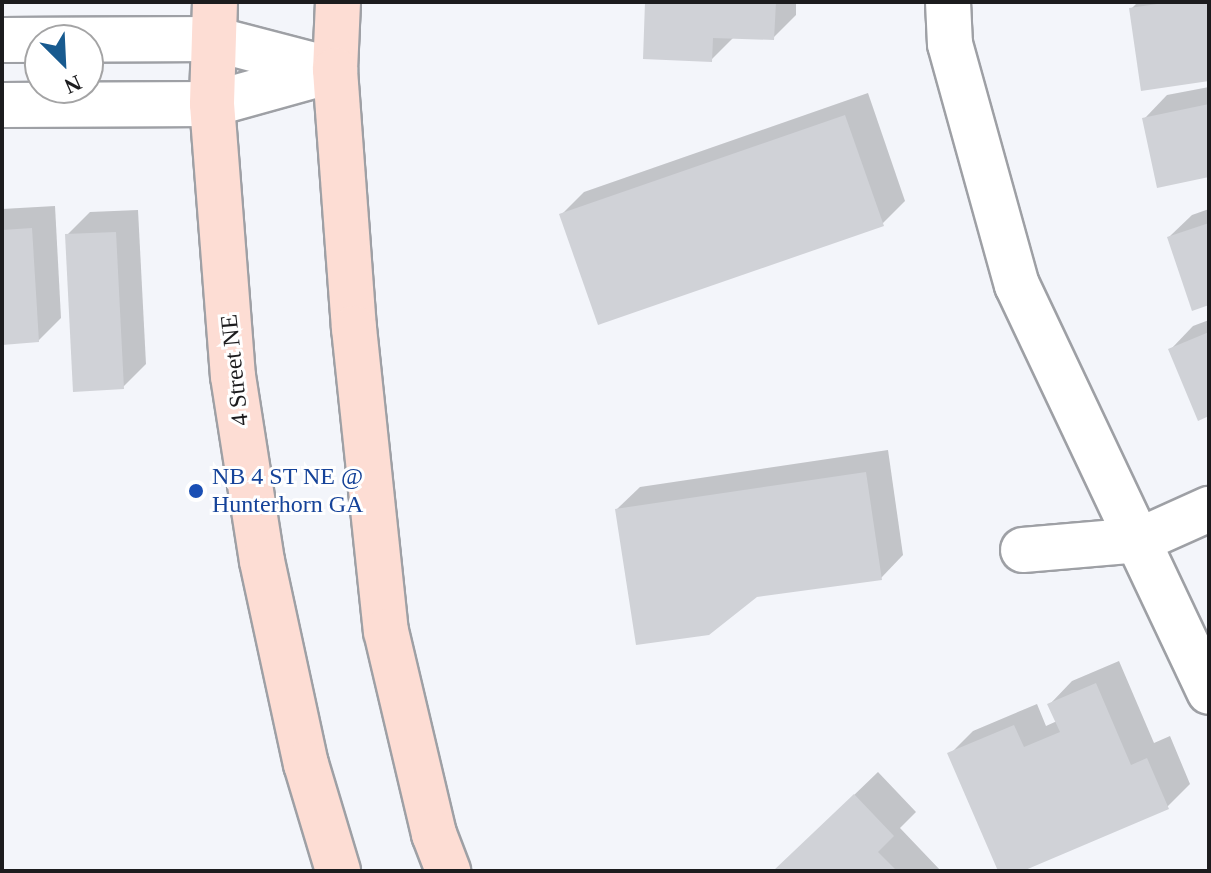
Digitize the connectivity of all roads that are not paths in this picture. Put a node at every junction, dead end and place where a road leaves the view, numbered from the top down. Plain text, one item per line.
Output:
1 (338, 2) edge
2 (948, 2) edge
3 (214, 21) edge
4 (2, 40) edge
5 (335, 70) junction
6 (212, 104) junction
7 (2, 105) edge
8 (1209, 509) edge
9 (1140, 540) junction
10 (1023, 550) dead end
11 (1209, 692) edge
12 (338, 871) edge
13 (448, 871) edge

1 - 5 main road
2 - 9 street
3 - 4 street
3 - 5 street
3 - 6 main road, 4 Street NE
5 - 6 street
5 - 13 main road
6 - 7 street
6 - 12 main road, 4 Street NE
8 - 9 street
9 - 10 street
9 - 11 street

